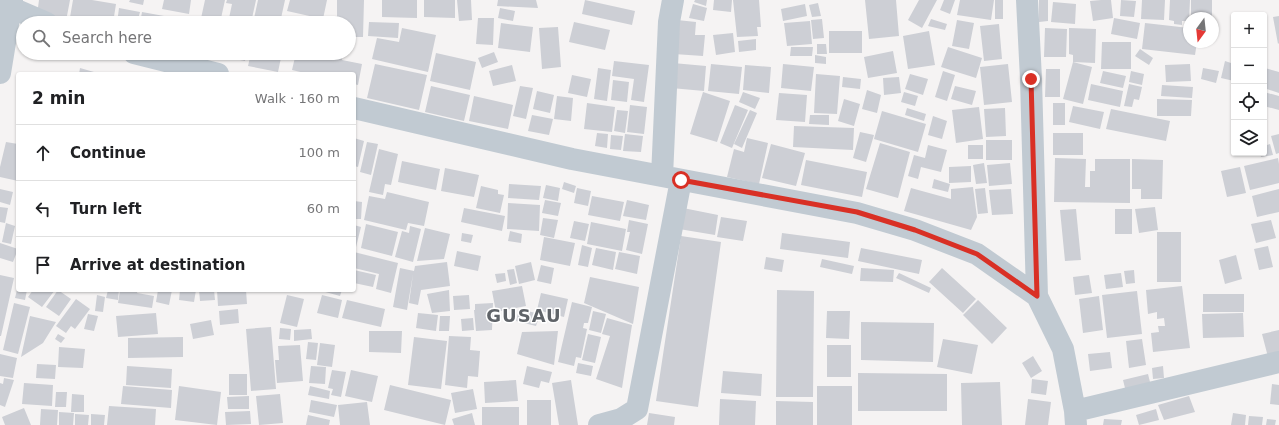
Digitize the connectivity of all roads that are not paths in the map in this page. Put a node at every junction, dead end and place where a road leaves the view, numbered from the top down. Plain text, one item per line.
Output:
1 (673, 0) edge
2 (1027, 0) edge
3 (8, 4) edge
4 (33, 16) edge
5 (162, 60) edge
6 (0, 72) edge
7 (210, 72) edge
8 (356, 108) edge
9 (671, 178) junction
10 (1037, 296) junction
11 (1279, 362) edge
12 (1076, 418) edge
13 (599, 425) edge

1 - 9 street
2 - 10 street
3 - 4 street
3 - 6 street
5 - 7 street
8 - 9 street
9 - 10 street
9 - 13 street
10 - 12 street
11 - 12 street

